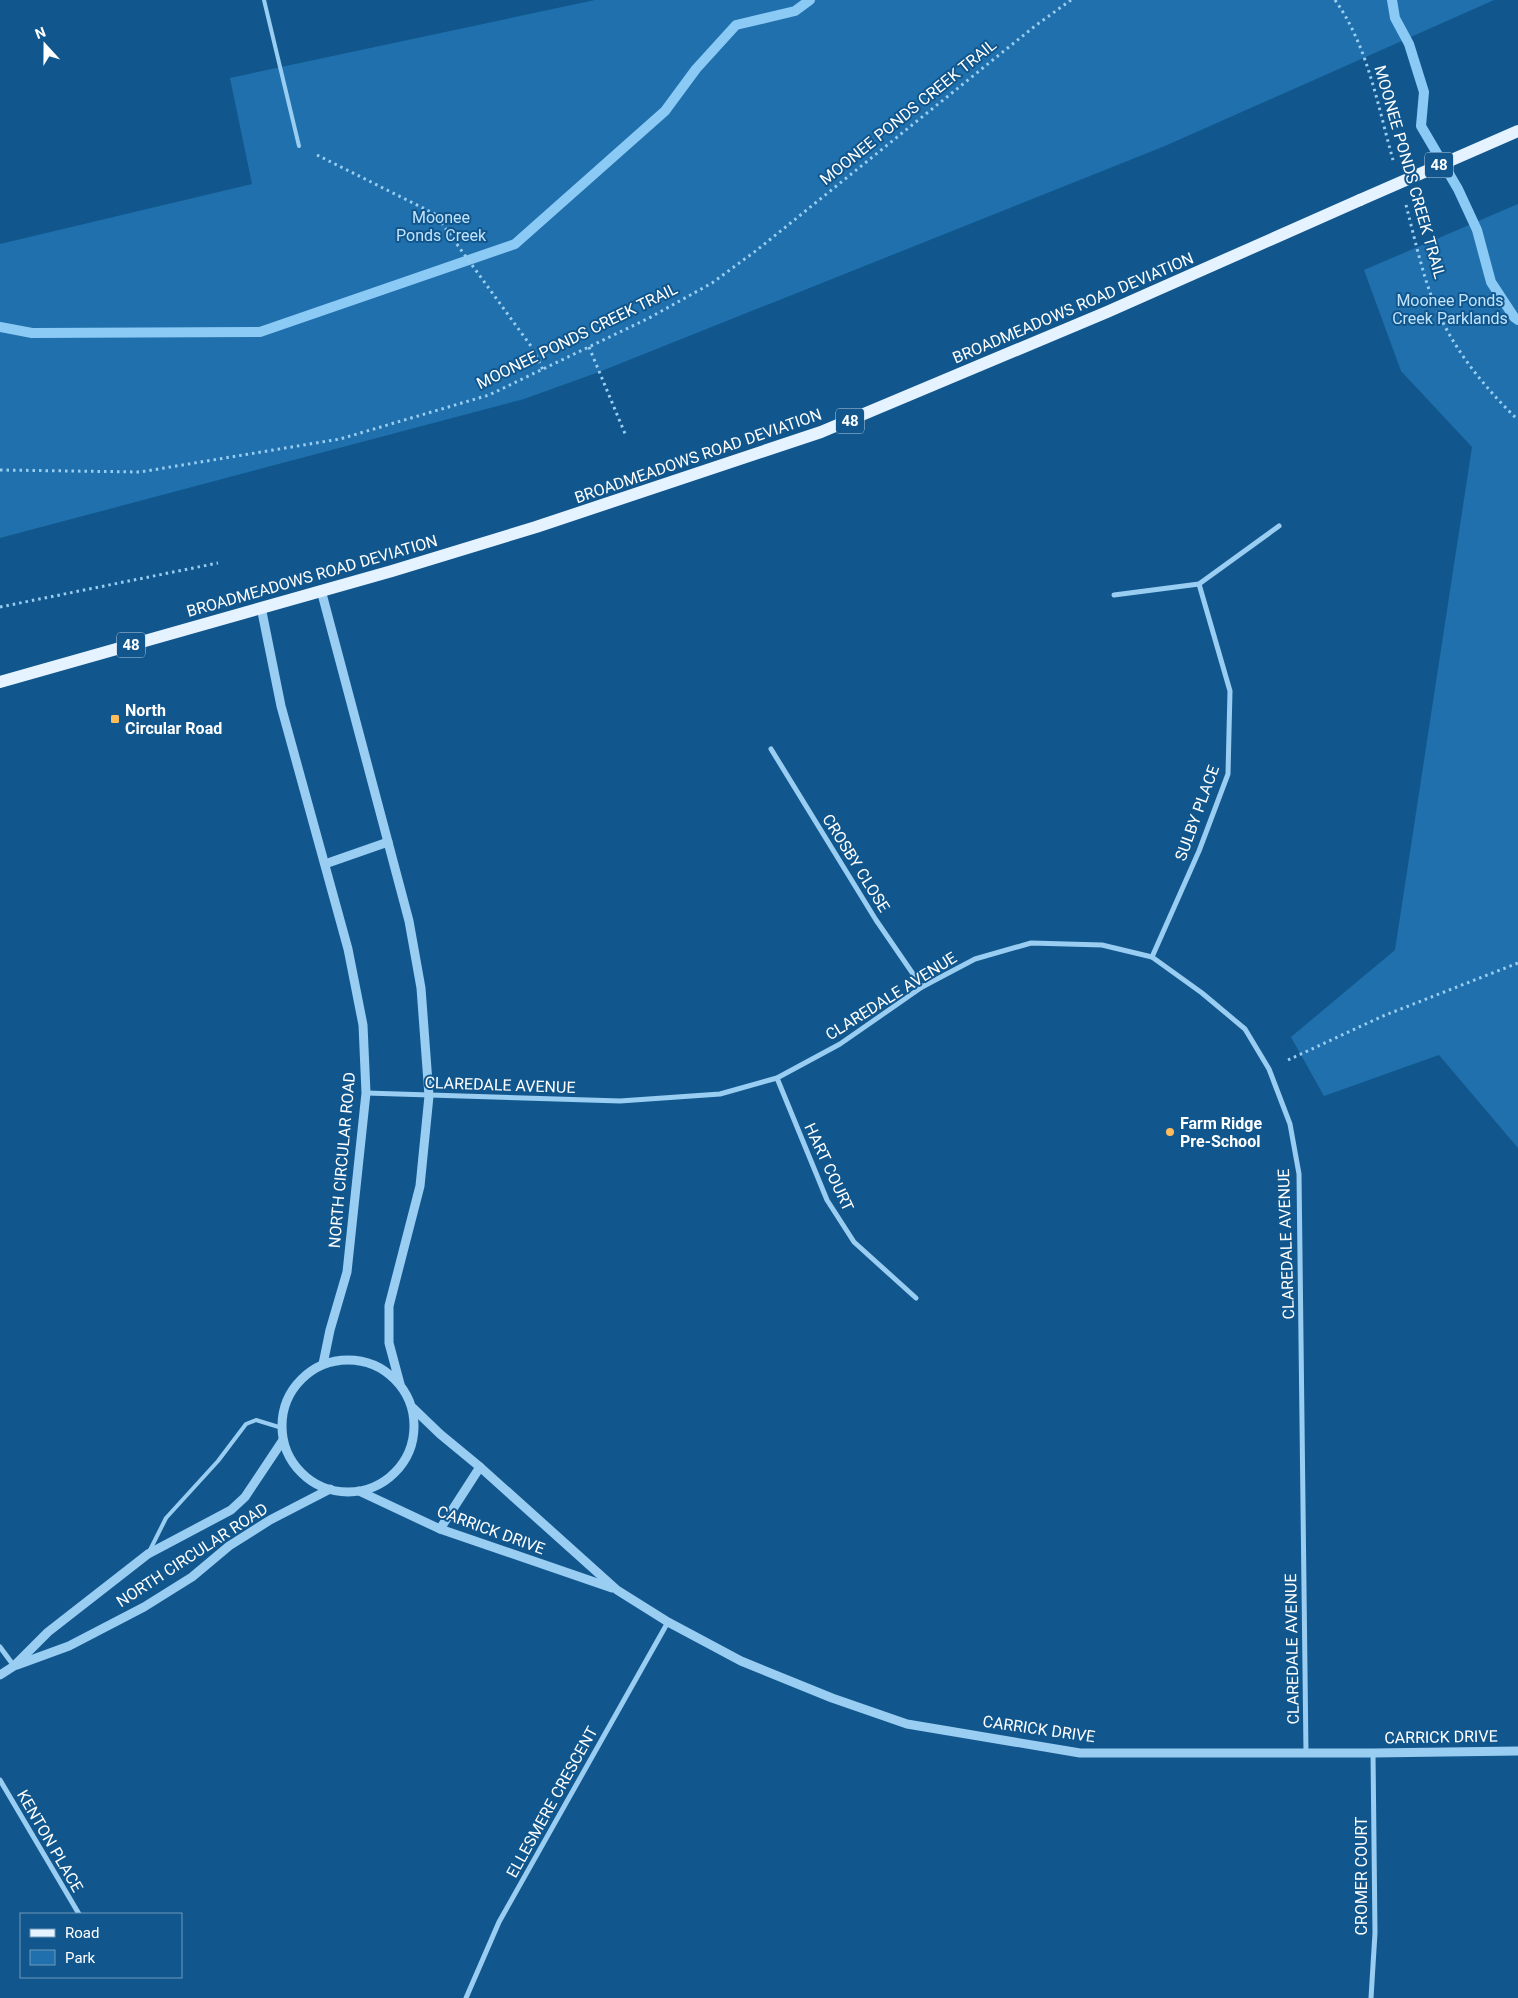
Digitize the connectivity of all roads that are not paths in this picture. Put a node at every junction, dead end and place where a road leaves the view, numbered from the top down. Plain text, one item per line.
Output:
1 (264, 0) edge
2 (1518, 131) edge
3 (299, 146) road end
4 (1279, 526) dead end
5 (1199, 584) junction
6 (321, 590) junction
7 (1114, 595) dead end
8 (261, 607) junction
9 (0, 682) edge
10 (771, 749) dead end
11 (388, 842) junction
12 (325, 864) junction
13 (1152, 957) junction
14 (922, 987) junction
15 (776, 1078) junction
16 (366, 1094) junction
17 (429, 1096) junction
18 (916, 1298) dead end
19 (323, 1364) junction
20 (400, 1384) junction
21 (413, 1408) junction
22 (282, 1428) junction
23 (283, 1440) junction
24 (480, 1467) junction
25 (330, 1489) junction
26 (359, 1491) junction
27 (440, 1529) junction
28 (148, 1554) junction
29 (617, 1590) junction
30 (668, 1622) junction
31 (0, 1646) edge
32 (14, 1666) junction
33 (0, 1675) edge
34 (1518, 1751) edge
35 (1306, 1753) junction
36 (1373, 1754) junction
37 (0, 1780) edge
38 (78, 1913) edge
39 (466, 1998) edge
40 (1371, 1998) edge

1 - 3 lane
2 - 6 main road, BROADMEADOWS ROAD DEVIATION / 48, bridge
4 - 5 street
5 - 7 street
5 - 13 street, SULBY PLACE
6 - 8 main road, BROADMEADOWS ROAD DEVIATION / 48
6 - 11 street
8 - 9 main road, BROADMEADOWS ROAD DEVIATION / 48
8 - 12 street, NORTH CIRCULAR ROAD
10 - 14 street, CROSBY CLOSE
11 - 12 street
11 - 17 street
12 - 16 street, NORTH CIRCULAR ROAD
13 - 14 street, CLAREDALE AVENUE
13 - 35 street, CLAREDALE AVENUE
14 - 15 street, CLAREDALE AVENUE
15 - 17 street, CLAREDALE AVENUE
15 - 18 street, HART COURT
16 - 17 street, CLAREDALE AVENUE
16 - 19 street, NORTH CIRCULAR ROAD
17 - 20 street
19 - 20 street
19 - 22 street
20 - 21 street
21 - 24 street, CARRICK DRIVE
21 - 26 street
22 - 23 street
22 - 28 lane
23 - 25 street
23 - 28 street, NORTH CIRCULAR ROAD
24 - 27 street
24 - 29 street, CARRICK DRIVE
25 - 26 street
25 - 32 street, NORTH CIRCULAR ROAD
26 - 27 street, CARRICK DRIVE
27 - 29 street, CARRICK DRIVE
28 - 32 street, NORTH CIRCULAR ROAD
29 - 30 street, CARRICK DRIVE
30 - 35 street, CARRICK DRIVE
30 - 39 street, ELLESMERE CRESCENT
31 - 32 street
32 - 33 street, NORTH CIRCULAR ROAD
34 - 36 street, CARRICK DRIVE
35 - 36 street, CARRICK DRIVE
36 - 40 street, CROMER COURT
37 - 38 street, KENTON PLACE

